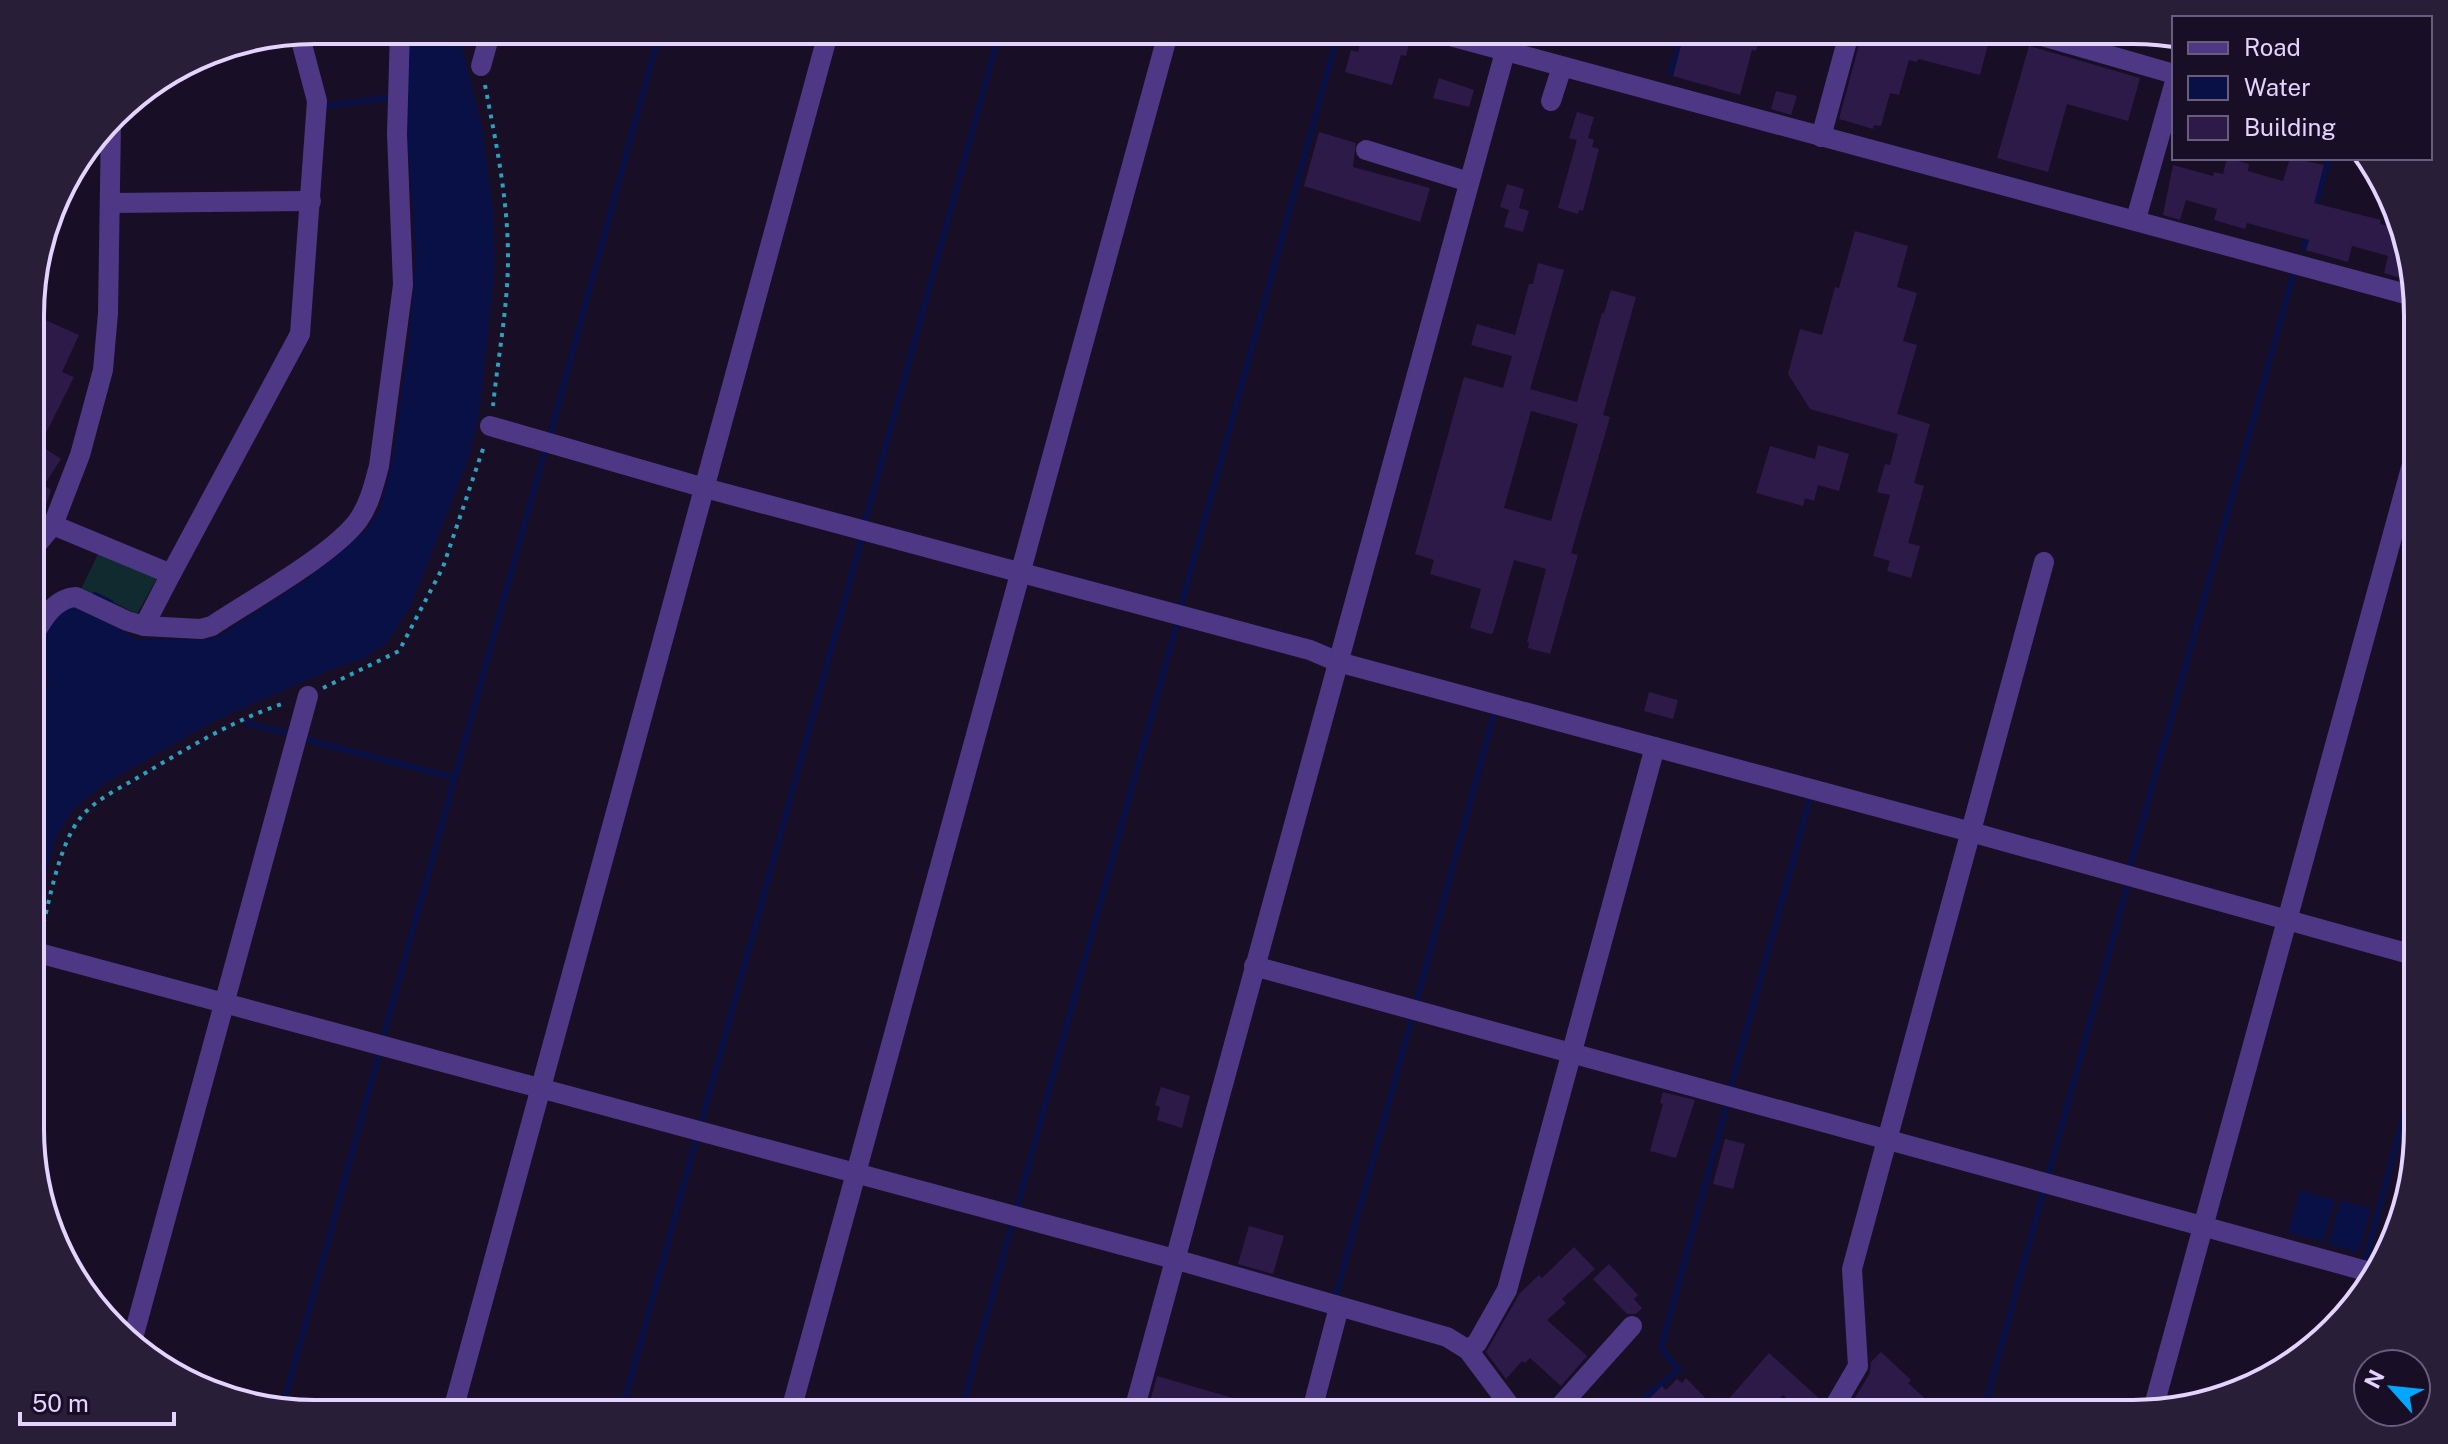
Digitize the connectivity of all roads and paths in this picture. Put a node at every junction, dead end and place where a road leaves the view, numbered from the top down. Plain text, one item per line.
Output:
1 (400, 44) edge
2 (487, 44) edge
3 (825, 44) edge
4 (1165, 44) edge
5 (1477, 44) edge
6 (1507, 44) edge
7 (1846, 44) edge
8 (2070, 44) edge
9 (302, 45) edge
10 (1505, 52) junction
11 (481, 66) joint
12 (1562, 67) junction
13 (2172, 73) edge
14 (2172, 92) edge
15 (1551, 101) dead end
16 (111, 137) edge
17 (1821, 137) junction
18 (1366, 150) dead end
19 (1469, 182) junction
20 (311, 201) junction
21 (110, 203) junction
22 (2136, 219) junction
23 (2403, 293) edge
24 (490, 426) junction
25 (705, 488) junction
26 (2403, 497) edge
27 (53, 525) junction
28 (44, 536) edge
29 (2044, 562) dead end
30 (171, 574) junction
31 (1021, 574) junction
32 (44, 621) edge
33 (144, 626) junction
34 (1338, 662) junction
35 (308, 696) junction
36 (1655, 747) junction
37 (1971, 832) junction
38 (2288, 920) junction
39 (44, 921) edge
40 (2403, 952) edge
41 (44, 954) edge
42 (1254, 966) junction
43 (224, 1003) junction
44 (1571, 1052) junction
45 (540, 1090) junction
46 (1887, 1139) junction
47 (856, 1175) junction
48 (2204, 1227) junction
49 (1174, 1259) junction
50 (2366, 1267) edge
51 (1339, 1307) junction
52 (1632, 1326) dead end
53 (135, 1332) edge
54 (1468, 1350) junction
55 (2156, 1398) edge
56 (1315, 1399) edge
57 (1505, 1399) edge
58 (1566, 1399) edge
59 (1839, 1399) edge
60 (456, 1400) edge
61 (794, 1400) edge
62 (1137, 1400) edge

1 - 33 street
2 - 11 street
3 - 25 street
4 - 31 street
5 - 10 street
6 - 10 street
7 - 17 street
8 - 13 street
9 - 20 street
10 - 12 street
10 - 19 street
11 - 24 path
12 - 15 street
12 - 17 street
14 - 22 street
16 - 21 street
17 - 22 street
18 - 19 street
19 - 34 street
20 - 21 street
20 - 30 street
21 - 27 street
22 - 23 street
24 - 25 street
24 - 35 path
25 - 31 street
25 - 45 street
26 - 38 street
27 - 28 street
27 - 30 street
29 - 37 street
30 - 33 street
31 - 34 street
31 - 47 street
32 - 33 street
34 - 36 street
34 - 42 street
35 - 39 path
35 - 43 street
36 - 37 street
36 - 44 street
37 - 38 street
37 - 46 street
38 - 40 street
38 - 48 street
41 - 43 street
42 - 44 street
42 - 49 street
43 - 45 street
43 - 53 street
44 - 46 street
44 - 54 street
45 - 47 street
45 - 60 street
46 - 48 street
46 - 59 street
47 - 49 street
47 - 61 street
48 - 50 street
48 - 55 street
49 - 51 street
49 - 62 street
51 - 54 street
51 - 56 street
52 - 58 street
54 - 57 street

